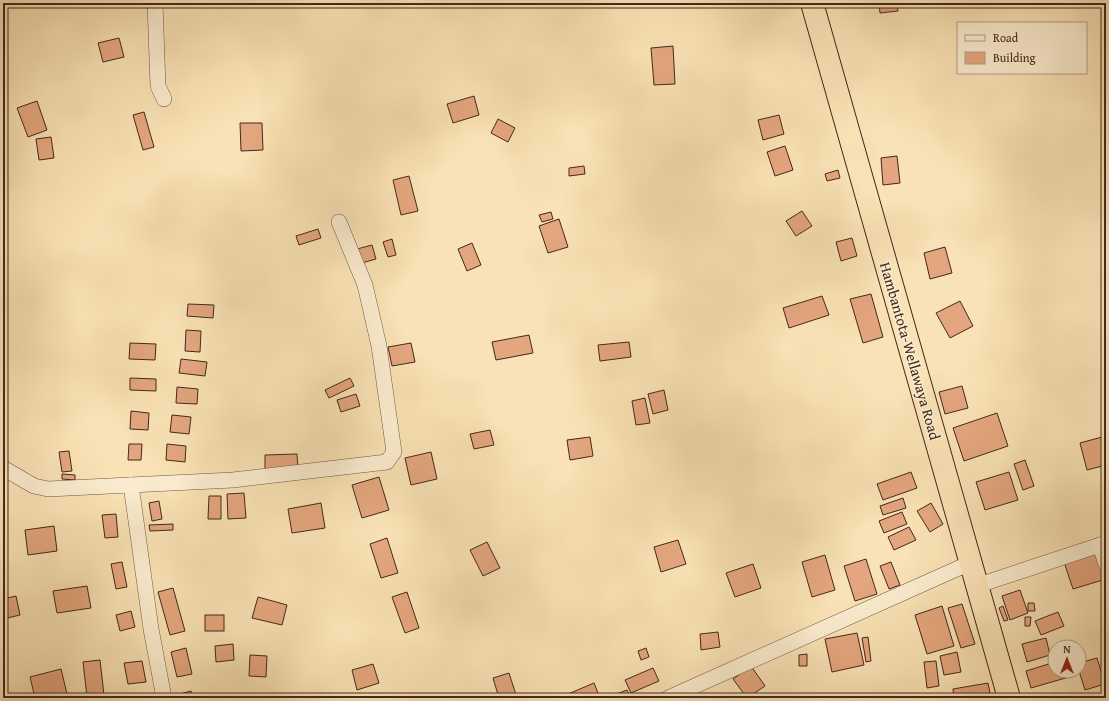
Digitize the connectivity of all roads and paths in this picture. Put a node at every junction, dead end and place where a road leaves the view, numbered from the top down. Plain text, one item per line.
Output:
1 (155, 3) edge
2 (812, 3) edge
3 (164, 99) dead end
4 (339, 222) dead end
5 (3, 468) edge
6 (131, 485) junction
7 (1103, 544) edge
8 (970, 563) junction
9 (1106, 564) edge
10 (976, 586) junction
11 (164, 698) edge
12 (668, 698) edge
13 (1009, 698) edge

1 - 3 street
2 - 8 highway, Hambantota-Wellawaya Road
4 - 6 street
5 - 6 street
6 - 11 street
7 - 9 street
7 - 10 street
8 - 10 highway, Hambantota-Wellawaya Road
8 - 12 street
10 - 13 highway, Hambantota-Wellawaya Road

